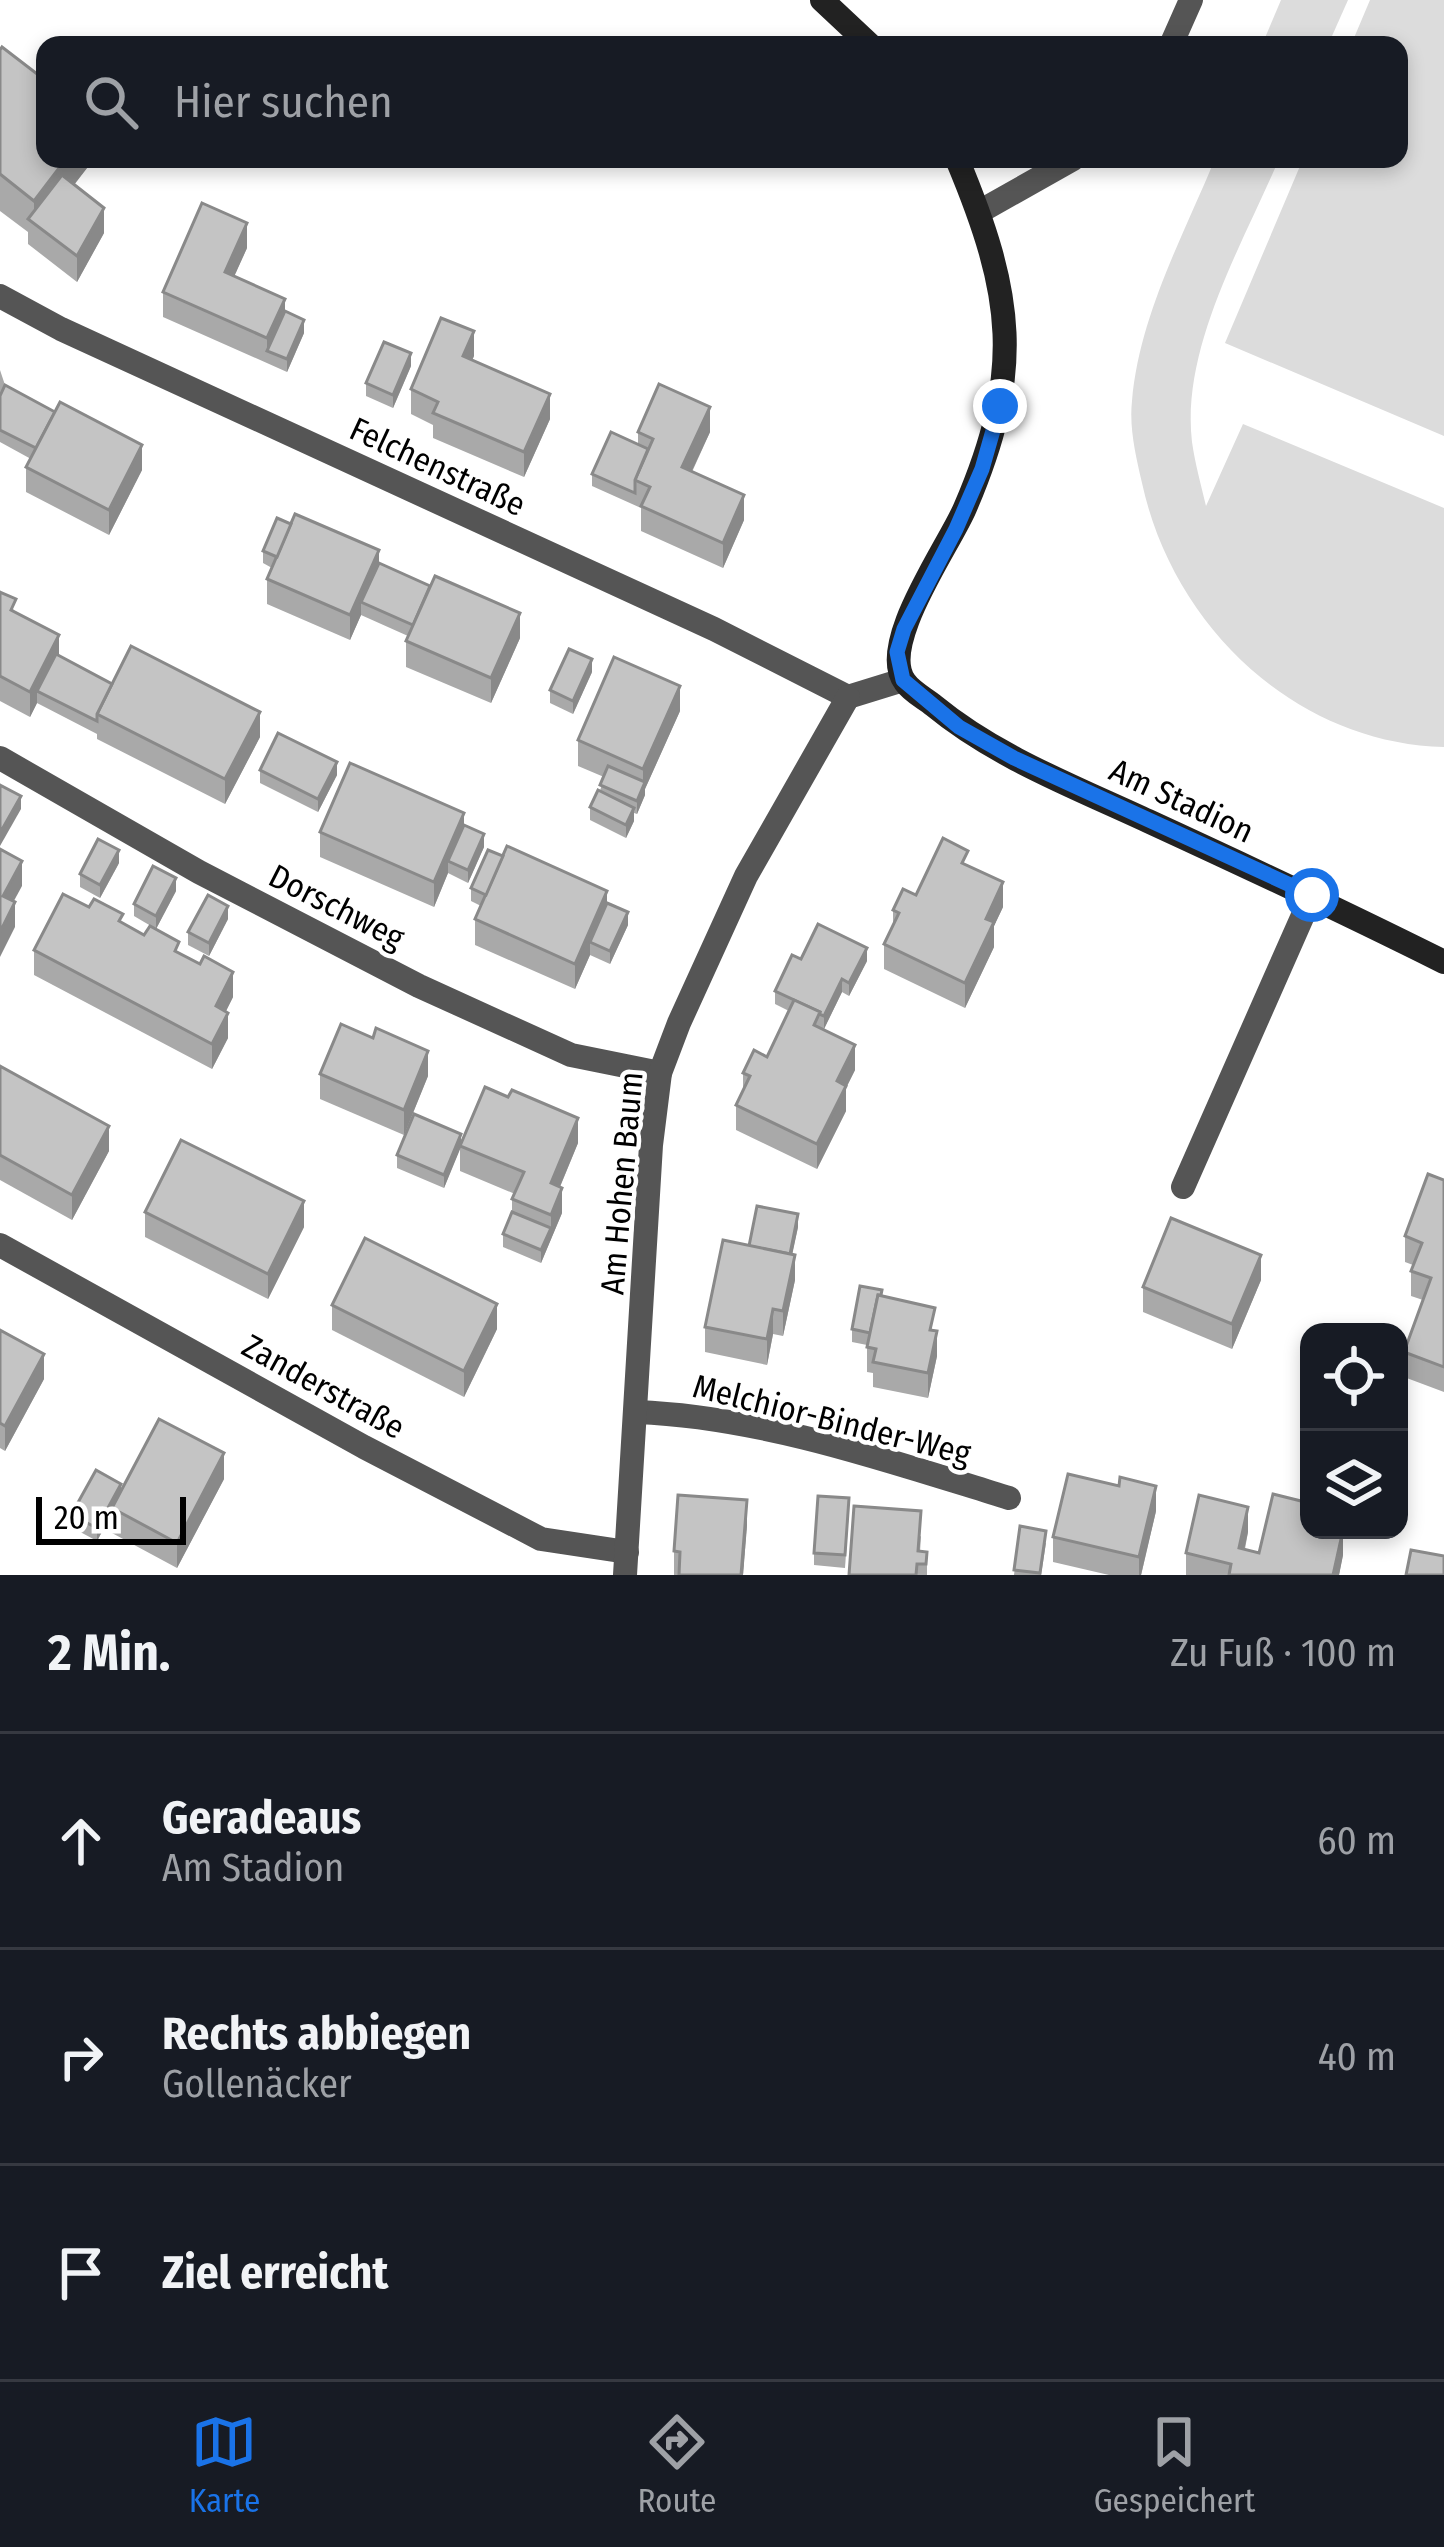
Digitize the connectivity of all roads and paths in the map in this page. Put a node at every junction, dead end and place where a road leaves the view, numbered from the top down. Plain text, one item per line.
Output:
1 (822, 0) edge
2 (1191, 0) edge
3 (860, 36) edge
4 (1175, 36) edge
5 (961, 168) edge
6 (1057, 168) edge
7 (979, 212) junction
8 (0, 296) edge
9 (903, 680) junction
10 (848, 697) junction
11 (0, 758) edge
12 (1312, 895) junction
13 (1444, 962) edge
14 (660, 1073) junction
15 (1183, 1187) dead end
16 (0, 1245) edge
17 (637, 1412) junction
18 (1009, 1498) dead end
19 (626, 1563) edge

1 - 3 street
2 - 4 street
5 - 7 street
6 - 7 street
7 - 9 street
8 - 10 street, Felchenstraße
9 - 10 street
9 - 12 street, Am Stadion
10 - 14 street, Am Hohen Baum
11 - 14 street, Dorschweg
12 - 13 street, Am Stadion
12 - 15 street
14 - 17 street, Am Hohen Baum
16 - 19 street, Zanderstraße
17 - 18 street, Melchior-Binder-Weg
17 - 19 street, Am Hohen Baum

